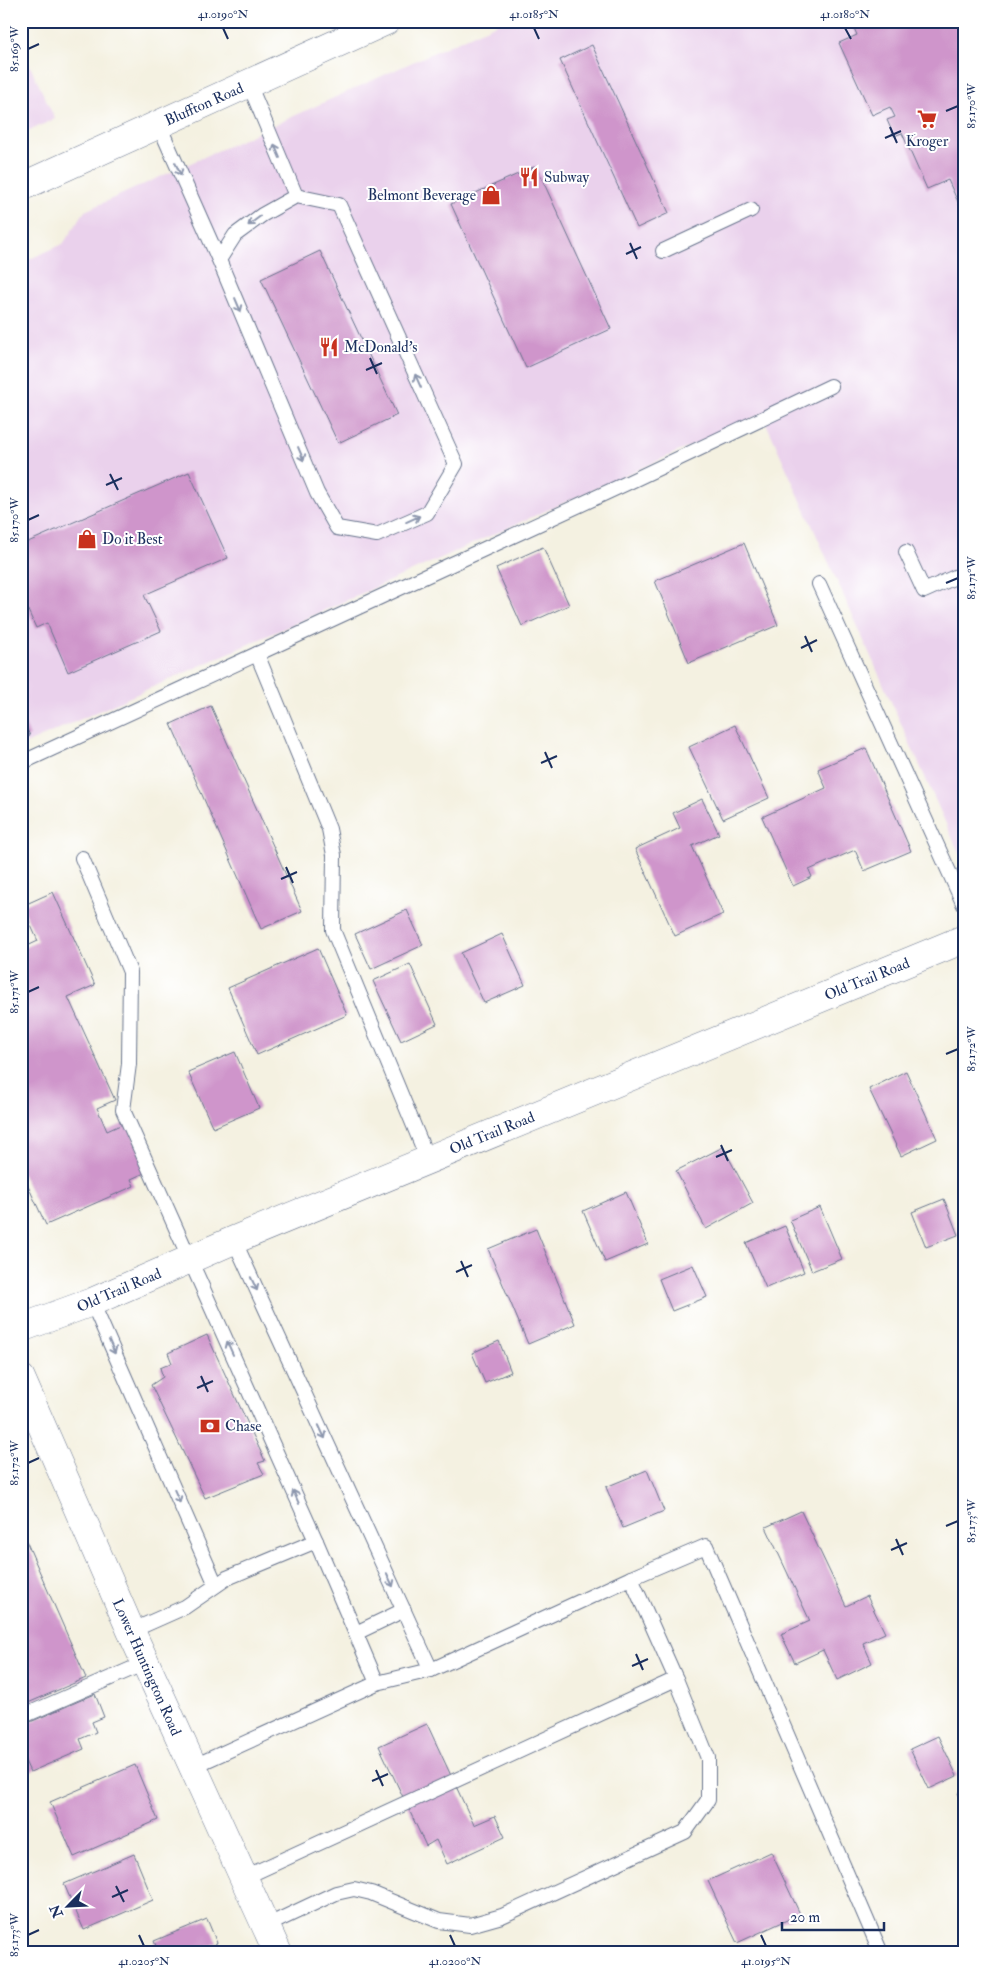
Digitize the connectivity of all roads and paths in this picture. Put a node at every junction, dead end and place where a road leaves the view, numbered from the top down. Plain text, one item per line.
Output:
1 (386, 21) edge
2 (249, 84) junction
3 (159, 125) junction
4 (21, 188) edge
5 (296, 196) junction
6 (751, 210) dead end
7 (663, 251) dead end
8 (219, 260) junction
9 (831, 386) dead end
10 (906, 552) dead end
11 (964, 572) edge
12 (819, 584) dead end
13 (257, 654) junction
14 (21, 763) edge
15 (82, 858) dead end
16 (964, 905) edge
17 (964, 939) edge
18 (428, 1160) junction
19 (234, 1240) junction
20 (190, 1259) junction
21 (92, 1302) junction
22 (21, 1328) edge
23 (21, 1378) edge
24 (316, 1541) junction
25 (631, 1578) junction
26 (216, 1584) junction
27 (404, 1610) junction
28 (130, 1630) junction
29 (356, 1633) junction
30 (145, 1663) junction
31 (431, 1670) junction
32 (676, 1679) junction
33 (377, 1683) junction
34 (21, 1717) edge
35 (192, 1767) junction
36 (243, 1878) junction
37 (266, 1926) junction
38 (278, 1953) edge
39 (881, 1953) edge

1 - 2 main road, Bluffton Road
2 - 3 main road, Bluffton Road
5 -> 2 lane
3 - 4 main road, Bluffton Road
3 -> 8 lane
5 -> 8 lane
8 -> 5 lane
6 - 7 lane
9 - 13 lane
10 - 11 lane
12 - 16 lane
13 - 14 lane
13 - 18 lane
15 - 20 lane
17 - 18 main road, Old Trail Road
18 - 19 main road, Old Trail Road
19 - 20 main road, Old Trail Road
19 -> 27 lane
20 - 21 main road, Old Trail Road
24 -> 20 lane
21 - 22 main road, Old Trail Road
21 -> 26 lane
23 - 28 main road, Lower Huntington Road
24 - 26 lane
24 - 29 lane
25 - 31 lane
25 - 32 lane
25 - 39 lane
26 - 28 lane
27 - 29 lane
27 - 31 lane
28 - 30 main road, Lower Huntington Road
29 - 33 lane
30 - 34 lane
30 - 35 main road, Lower Huntington Road
31 - 33 lane
32 - 36 lane
32 - 37 lane
33 - 35 lane
35 - 36 main road, Lower Huntington Road
36 - 37 main road, Lower Huntington Road
37 - 38 main road, Lower Huntington Road

